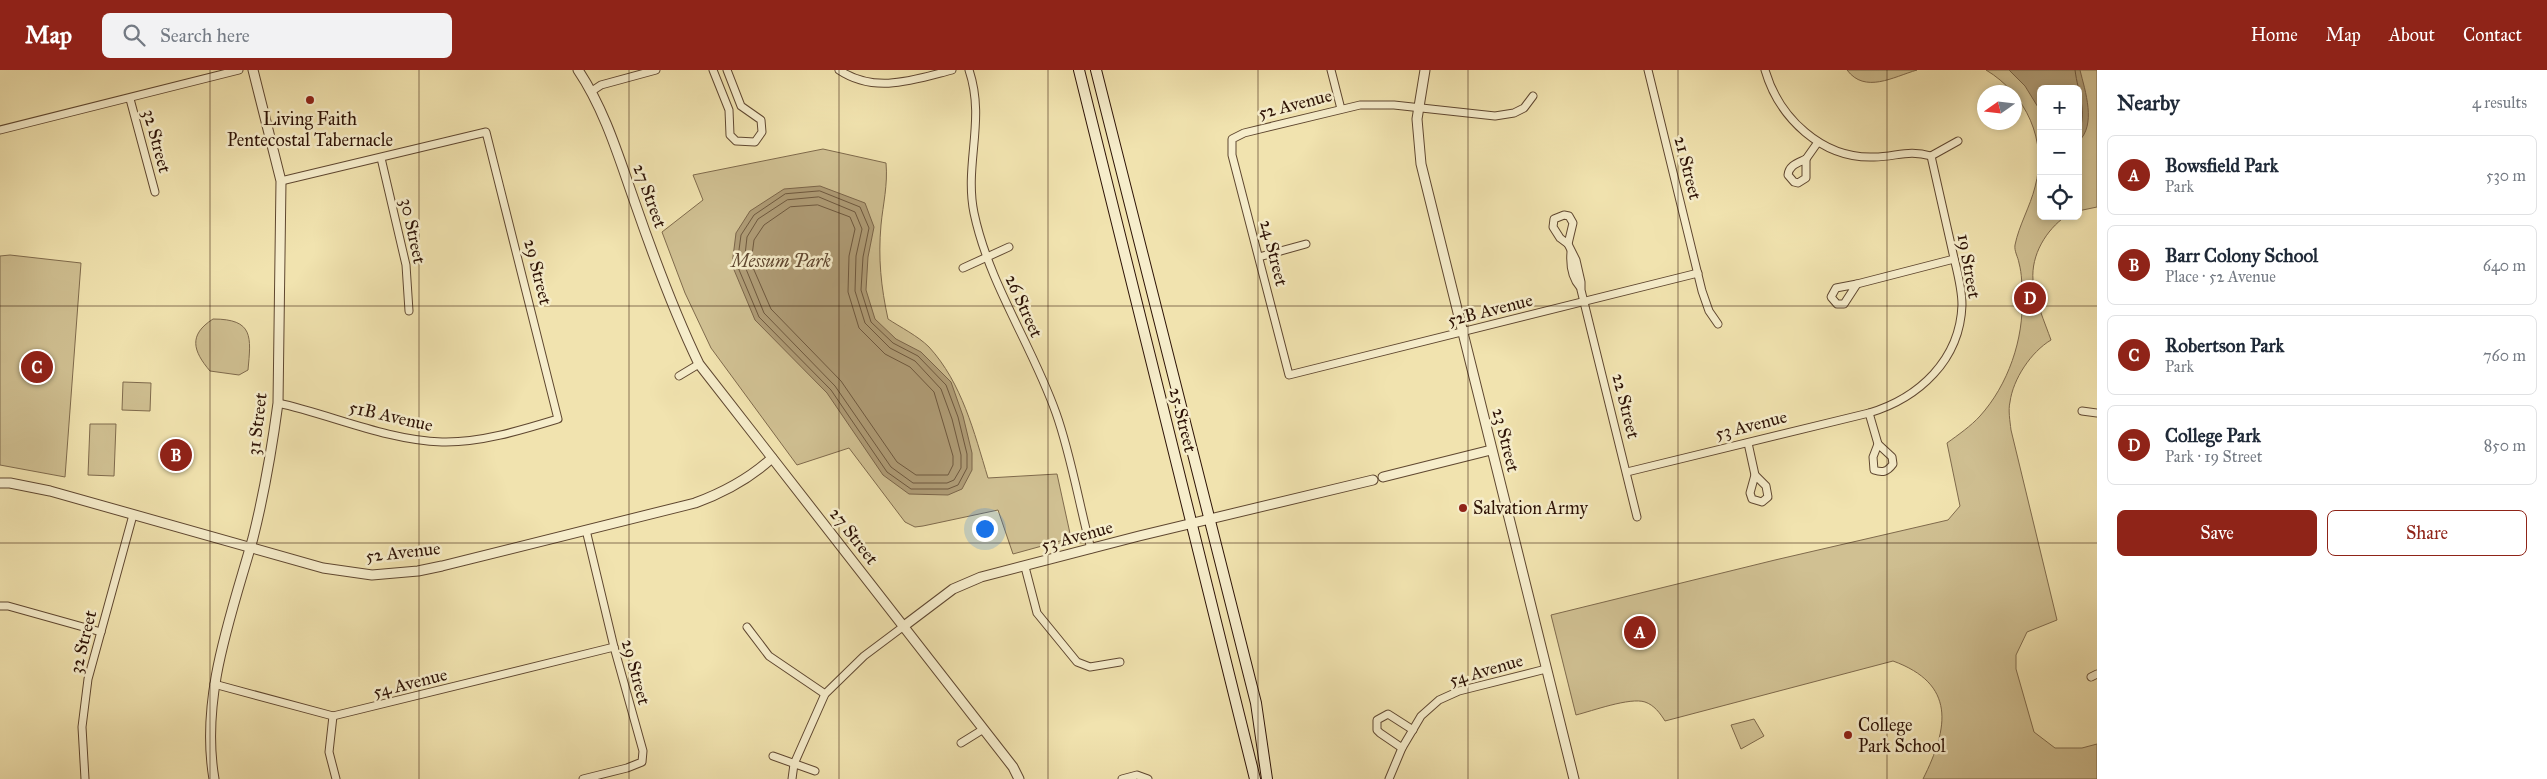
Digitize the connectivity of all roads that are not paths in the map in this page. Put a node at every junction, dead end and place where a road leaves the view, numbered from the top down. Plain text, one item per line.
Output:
1 (239, 70) edge
2 (253, 70) edge
3 (578, 70) edge
4 (656, 70) edge
5 (713, 70) edge
6 (727, 70) edge
7 (839, 70) edge
8 (952, 70) edge
9 (970, 70) edge
10 (1079, 70) edge
11 (1096, 70) edge
12 (1331, 70) edge
13 (1425, 70) edge
14 (1648, 70) edge
15 (1764, 70) edge
16 (730, 79) junction
17 (718, 84) junction
18 (592, 90) junction
19 (1533, 96) dead end
20 (130, 99) junction
21 (741, 106) junction
22 (1418, 108) junction
23 (1341, 109) junction
24 (728, 110) junction
25 (0, 130) edge
26 (1232, 139) joint
27 (1958, 141) dead end
28 (1818, 142) junction
29 (1931, 156) junction
30 (381, 158) junction
31 (1806, 160) dead end
32 (281, 181) junction
33 (155, 192) dead end
34 (1306, 244) dead end
35 (1568, 244) dead end
36 (1009, 247) dead end
37 (1259, 256) junction
38 (986, 257) junction
39 (1954, 259) junction
40 (963, 268) dead end
41 (1698, 273) junction
42 (1857, 284) dead end
43 (1584, 302) junction
44 (409, 311) dead end
45 (1718, 324) dead end
46 (1462, 332) junction
47 (699, 364) junction
48 (1289, 375) joint
49 (679, 376) dead end
50 (278, 403) junction
51 (1883, 409) joint
52 (2082, 411) dead end
53 (1870, 413) junction
54 (2097, 413) edge
55 (558, 419) joint
56 (1748, 443) junction
57 (1878, 444) dead end
58 (1492, 450) junction
59 (772, 458) junction
60 (1627, 472) junction
61 (1755, 475) dead end
62 (1383, 477) joint
63 (1372, 480) joint
64 (0, 483) edge
65 (133, 515) junction
66 (1637, 517) dead end
67 (1209, 518) junction
68 (1192, 523) junction
69 (586, 530) junction
70 (250, 548) junction
71 (1091, 549) junction
72 (1025, 567) junction
73 (0, 606) edge
74 (904, 626) junction
75 (747, 628) dead end
76 (101, 632) junction
77 (614, 647) junction
78 (1120, 662) dead end
79 (1546, 669) junction
80 (214, 684) junction
81 (825, 694) junction
82 (333, 716) junction
83 (982, 730) junction
84 (1413, 730) junction
85 (961, 743) dead end
86 (1402, 748) junction
87 (773, 756) dead end
88 (794, 764) junction
89 (815, 771) dead end
90 (1148, 778) edge
91 (85, 779) edge
92 (214, 779) edge
93 (336, 779) edge
94 (583, 779) edge
95 (792, 779) edge
96 (1019, 779) edge
97 (1122, 779) edge
98 (1255, 779) edge
99 (1266, 779) edge
100 (1389, 779) edge
101 (1574, 779) edge

1 - 20 street
2 - 32 street, 31 Street
3 - 18 street, 27 Street
4 - 18 street
5 - 17 street
6 - 16 street
7 - 8 street
9 - 38 street, 26 Street
10 - 68 main road, 25 Street
11 - 67 main road, 25 Street
12 - 23 street
13 - 22 street
14 - 41 street, 21 Street
15 - 28 street
16 - 17 street
16 - 21 street
17 - 24 street
18 - 47 street, 27 Street
19 - 22 street, 52 Avenue
20 - 25 street
20 - 33 street, 32 Street
21 - 24 street
21 - 24 street
22 - 23 street, 52 Avenue
22 - 46 street, 23 Street
23 - 26 street, 52 Avenue
26 - 37 street, 24 Street
27 - 29 street
28 - 29 street
28 - 31 street
29 - 39 street, 19 Street
30 - 32 street
30 - 44 street, 30 Street
30 - 55 street, 29 Street
32 - 50 street, 31 Street
34 - 37 street
35 - 43 street, 22 Street
36 - 38 street
37 - 48 street, 24 Street
38 - 40 street
38 - 71 street, 26 Street
39 - 42 street
39 - 51 street, 19 Street
41 - 43 street, 52B Avenue
41 - 45 street, 21 Street
43 - 46 street, 52B Avenue
43 - 60 street, 22 Street
46 - 48 street, 52B Avenue
46 - 58 street, 23 Street
47 - 49 street
47 - 59 street, 27 Street
50 - 55 street, 51B Avenue
50 - 70 street, 31 Street
51 - 53 street, 53 Avenue
52 - 54 street
53 - 56 street, 53 Avenue
53 - 57 street
56 - 60 street, 53 Avenue
56 - 61 street
58 - 62 street
58 - 79 street, 23 Street
59 - 69 street, 52 Avenue
59 - 74 street, 27 Street
60 - 66 street, 22 Street
62 - 63 street
63 - 67 street, 53 Avenue
64 - 65 street, 52 Avenue
65 - 70 street, 52 Avenue
65 - 76 street, 32 Street
67 - 68 street, 53 Avenue
67 - 99 main road, 25 Street
68 - 71 street, 53 Avenue
68 - 98 main road, 25 Street
69 - 70 street, 52 Avenue
69 - 77 street, 29 Street
70 - 80 street, 31 Street
71 - 72 street, 53 Avenue
72 - 74 street, 53 Avenue
72 - 78 street
73 - 76 street
74 - 81 street, 53 Avenue
74 - 83 street, 27 Street
75 - 81 street
76 - 91 street, 32 Street
77 - 82 street, 54 Avenue
77 - 94 street, 29 Street
79 - 84 street, 54 Avenue
79 - 101 street, 23 Street
80 - 82 street, 54 Avenue
80 - 92 street, 31 Street
81 - 88 street
82 - 93 street
83 - 85 street
83 - 96 street, 27 Street
84 - 86 street, 54 Avenue
84 - 86 street
86 - 100 street, 54 Avenue
87 - 88 street
88 - 89 street
88 - 95 street
90 - 97 street

